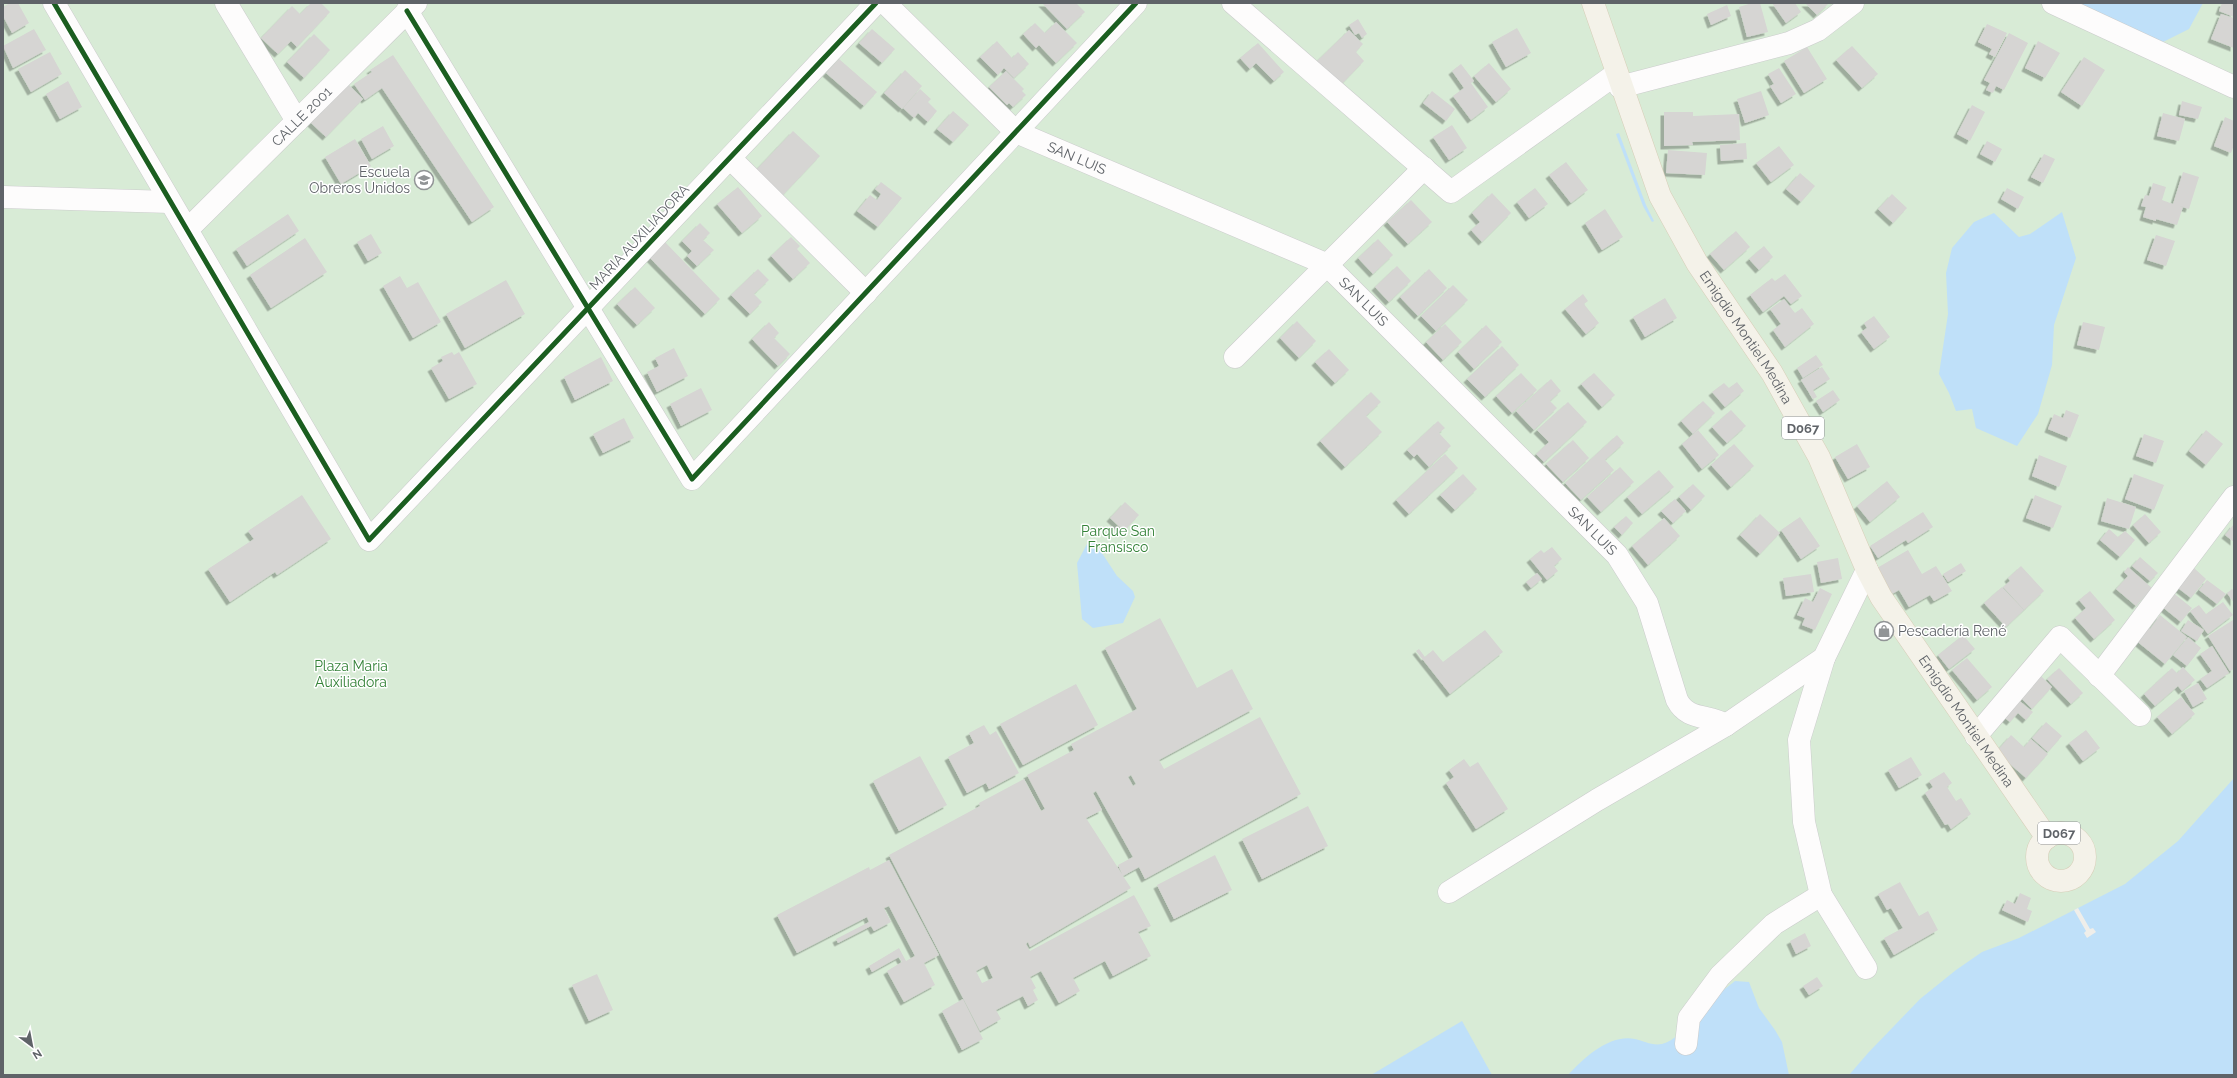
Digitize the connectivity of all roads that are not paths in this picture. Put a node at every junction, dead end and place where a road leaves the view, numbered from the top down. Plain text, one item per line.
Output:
1 (54, 3) edge
2 (226, 3) edge
3 (876, 3) edge
4 (885, 3) edge
5 (1136, 3) edge
6 (1233, 3) edge
7 (1593, 3) edge
8 (1853, 3) edge
9 (2053, 3) edge
10 (411, 7) edge
11 (1618, 80) junction
12 (2234, 87) edge
13 (297, 121) junction
14 (1016, 132) junction
15 (730, 158) junction
16 (1419, 173) junction
17 (3, 197) edge
18 (170, 202) junction
19 (188, 229) junction
20 (1326, 264) junction
21 (866, 293) junction
22 (587, 309) junction
23 (1235, 357) dead end
24 (2234, 497) edge
25 (1867, 570) junction
26 (1824, 658) junction
27 (2099, 676) junction
28 (2140, 715) dead end
29 (1726, 725) junction
30 (1976, 736) junction
31 (2047, 838) dead end
32 (1449, 892) dead end
33 (1821, 895) junction
34 (1866, 968) dead end
35 (1686, 1044) dead end

1 - 18 street
2 - 13 street
3 - 15 street, MARIA AUXILIADORA
4 - 14 street, SAN LUIS
5 - 14 street
6 - 16 street
7 - 11 main road, Emigdio Montiel Medina / D067
8 - 11 street
9 - 12 street
10 - 13 street, CALLE 2001
10 - 22 street
11 - 16 street
11 - 25 main road, Emigdio Montiel Medina / D067
13 - 19 street, CALLE 2001
14 - 20 street, SAN LUIS
14 - 21 street
15 - 21 street
15 - 22 street, MARIA AUXILIADORA
16 - 20 street
17 - 18 street
18 - 19 street
19 - 22 street, MARIA AUXILIADORA
20 - 23 street
20 - 29 street, SAN LUIS
21 - 22 street
24 - 27 street
25 - 26 street
25 - 30 main road, Emigdio Montiel Medina / D067
26 - 29 street
26 - 33 street
27 - 28 street
27 - 30 street
29 - 32 street
30 - 31 main road, Emigdio Montiel Medina / D067
33 - 34 street
33 - 35 street

